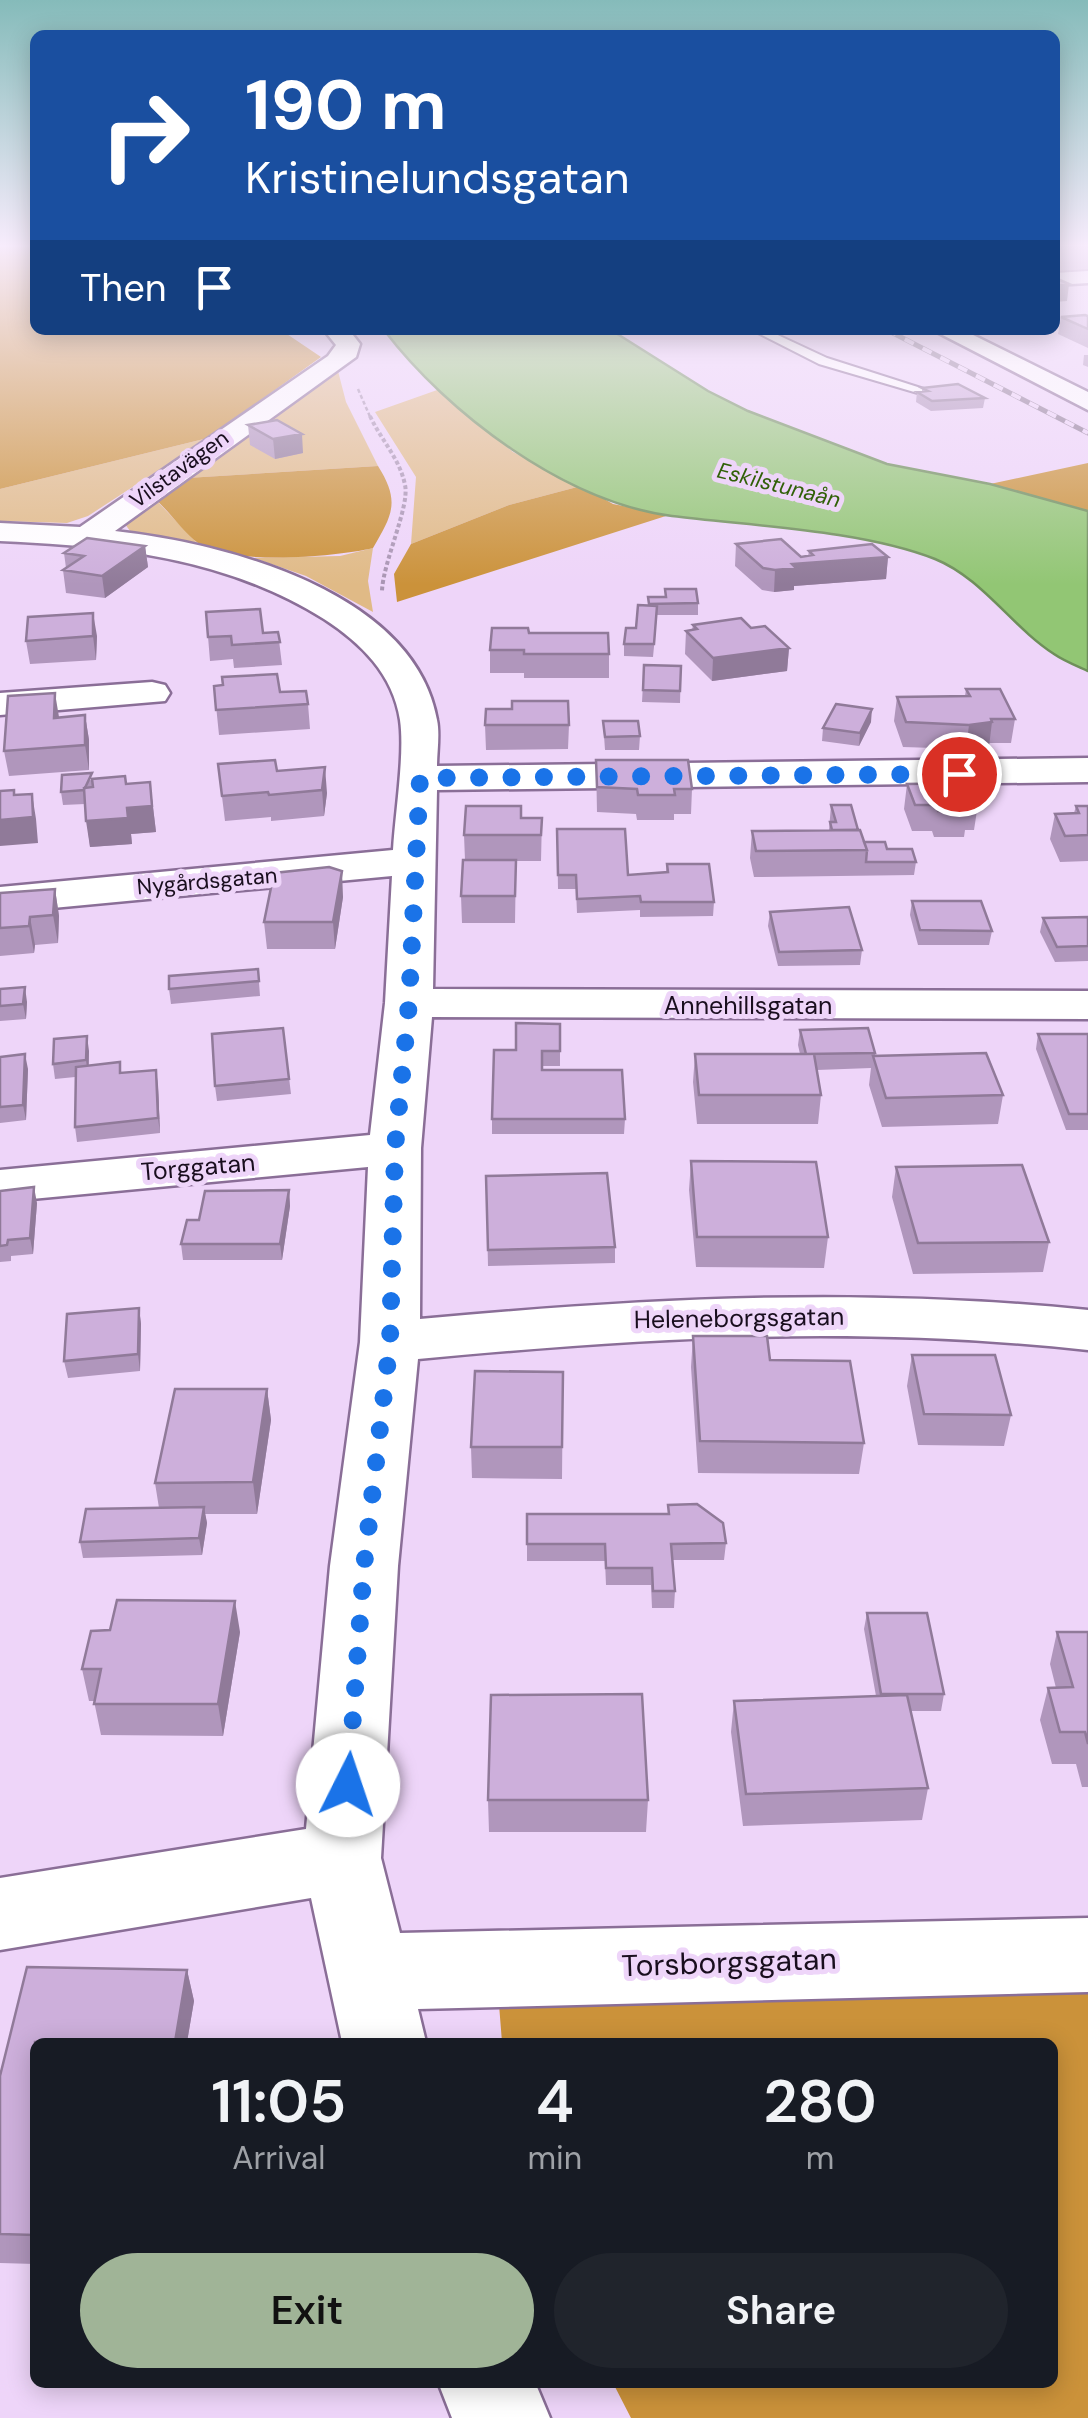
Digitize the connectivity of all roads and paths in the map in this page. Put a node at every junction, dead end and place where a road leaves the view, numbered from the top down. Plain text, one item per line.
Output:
1 (339, 360) edge
2 (349, 360) edge
3 (821, 360) edge
4 (1008, 360) edge
5 (921, 390) edge
6 (1081, 394) edge
7 (0, 532) edge
8 (89, 535) junction
9 (378, 643) junction
10 (152, 693) dead end
11 (0, 704) edge
12 (1088, 770) edge
13 (420, 778) junction
14 (414, 862) junction
15 (0, 900) edge
16 (409, 1003) junction
17 (1088, 1005) edge
18 (395, 1148) junction
19 (0, 1186) edge
20 (1088, 1330) edge
21 (390, 1342) junction
22 (342, 1858) junction
23 (0, 1914) edge
24 (1088, 1955) edge
25 (377, 2007) edge
26 (488, 2388) edge
27 (501, 2418) edge

1 - 8 street, Vilstavägen
2 - 9 path
3 - 5 lane
4 - 6 street
7 - 8 street
8 - 9 street
9 - 13 street
10 - 11 street
12 - 13 street
13 - 14 street
14 - 15 street, Nygårdsgatan
14 - 16 street
16 - 17 street, Annehillsgatan
16 - 18 street
18 - 19 street, Torggatan
18 - 21 street
20 - 21 street, Heleneborgsgatan
21 - 22 street
22 - 23 street
22 - 25 street
24 - 25 street, Torsborgsgatan
26 - 27 street

